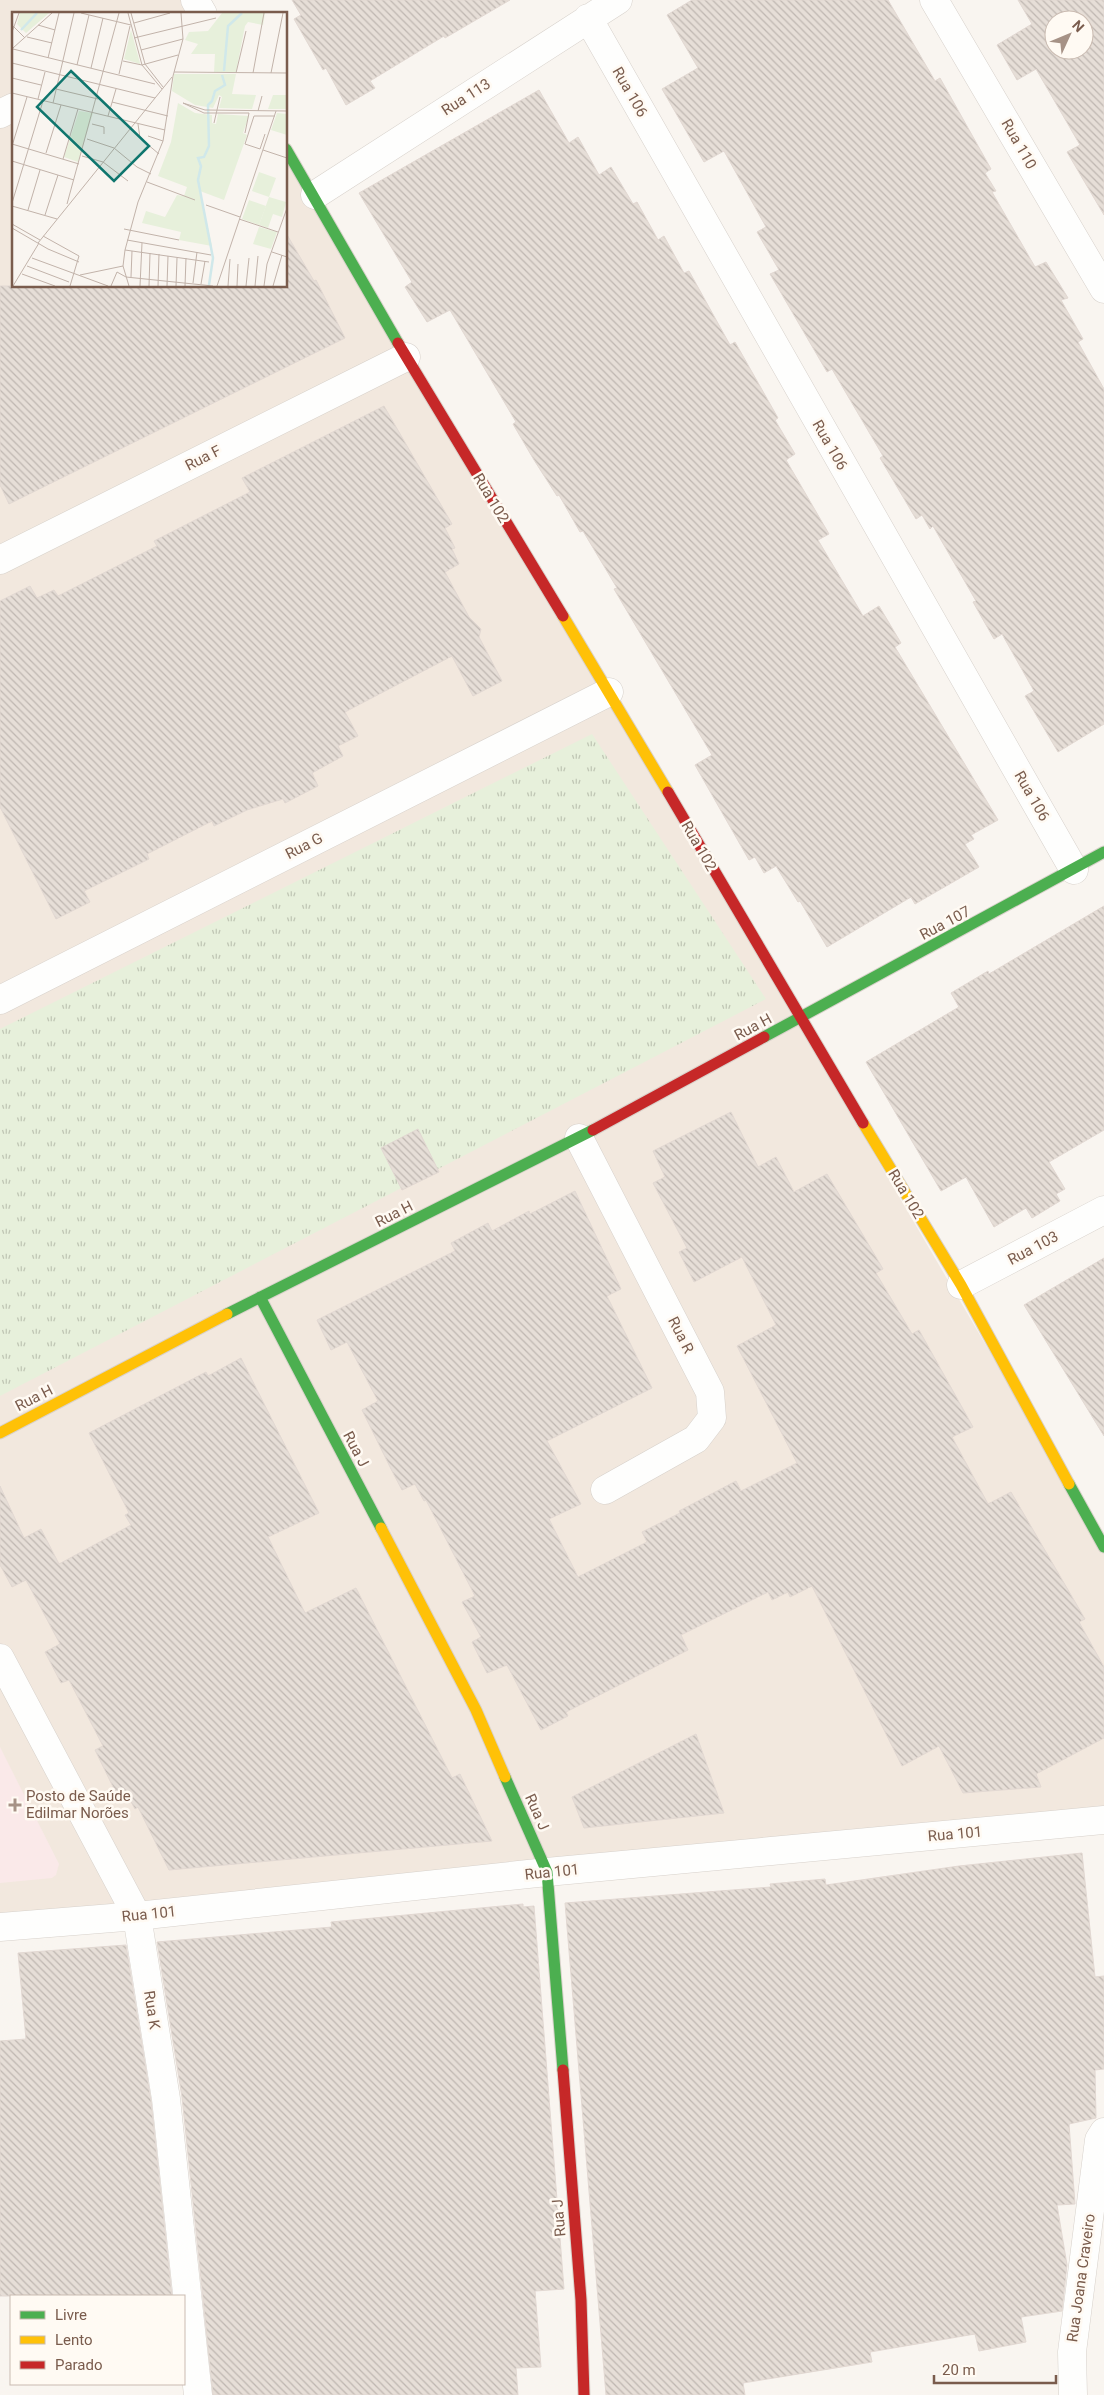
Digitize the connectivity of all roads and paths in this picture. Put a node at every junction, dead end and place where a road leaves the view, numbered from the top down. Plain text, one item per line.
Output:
1 (195, 0) edge
2 (618, 0) edge
3 (934, 0) edge
4 (201, 12) edge
5 (588, 18) junction
6 (12, 108) edge
7 (0, 114) edge
8 (288, 152) edge
9 (315, 195) junction
10 (1104, 289) edge
11 (406, 357) junction
12 (0, 560) edge
13 (609, 692) junction
14 (1104, 852) edge
15 (1074, 870) junction
16 (0, 1000) edge
17 (800, 1018) junction
18 (579, 1138) junction
19 (1104, 1210) edge
20 (961, 1285) junction
21 (260, 1298) junction
22 (0, 1432) edge
23 (605, 1490) dead end
24 (1104, 1546) edge
25 (0, 1658) edge
26 (1104, 1820) edge
27 (547, 1872) junction
28 (137, 1916) junction
29 (0, 1927) edge
30 (1104, 2132) edge
31 (198, 2395) edge
32 (584, 2395) edge
33 (1073, 2395) edge

1 - 4 street
2 - 5 street, Rua 113
3 - 10 street, Rua 110
5 - 9 street, Rua 113
5 - 15 street, Rua 106
6 - 7 street
8 - 9 street, Rua 102
9 - 11 street, Rua 102
11 - 12 street, Rua F
11 - 13 street, Rua 102
13 - 16 street, Rua G
13 - 17 street, Rua 102
14 - 15 street, Rua 107
15 - 17 street, Rua 107
17 - 18 street, Rua H
17 - 20 street, Rua 102
18 - 21 street, Rua H
18 - 23 street, Rua R
19 - 20 street, Rua 103
20 - 24 street, Rua 102
21 - 22 street, Rua H
21 - 27 street, Rua J
25 - 28 street, Rua K
26 - 27 street, Rua 101
27 - 28 street, Rua 101
27 - 32 street, Rua J
28 - 29 street, Rua 101
28 - 31 street, Rua K
30 - 33 street, Rua Joana Craveiro

